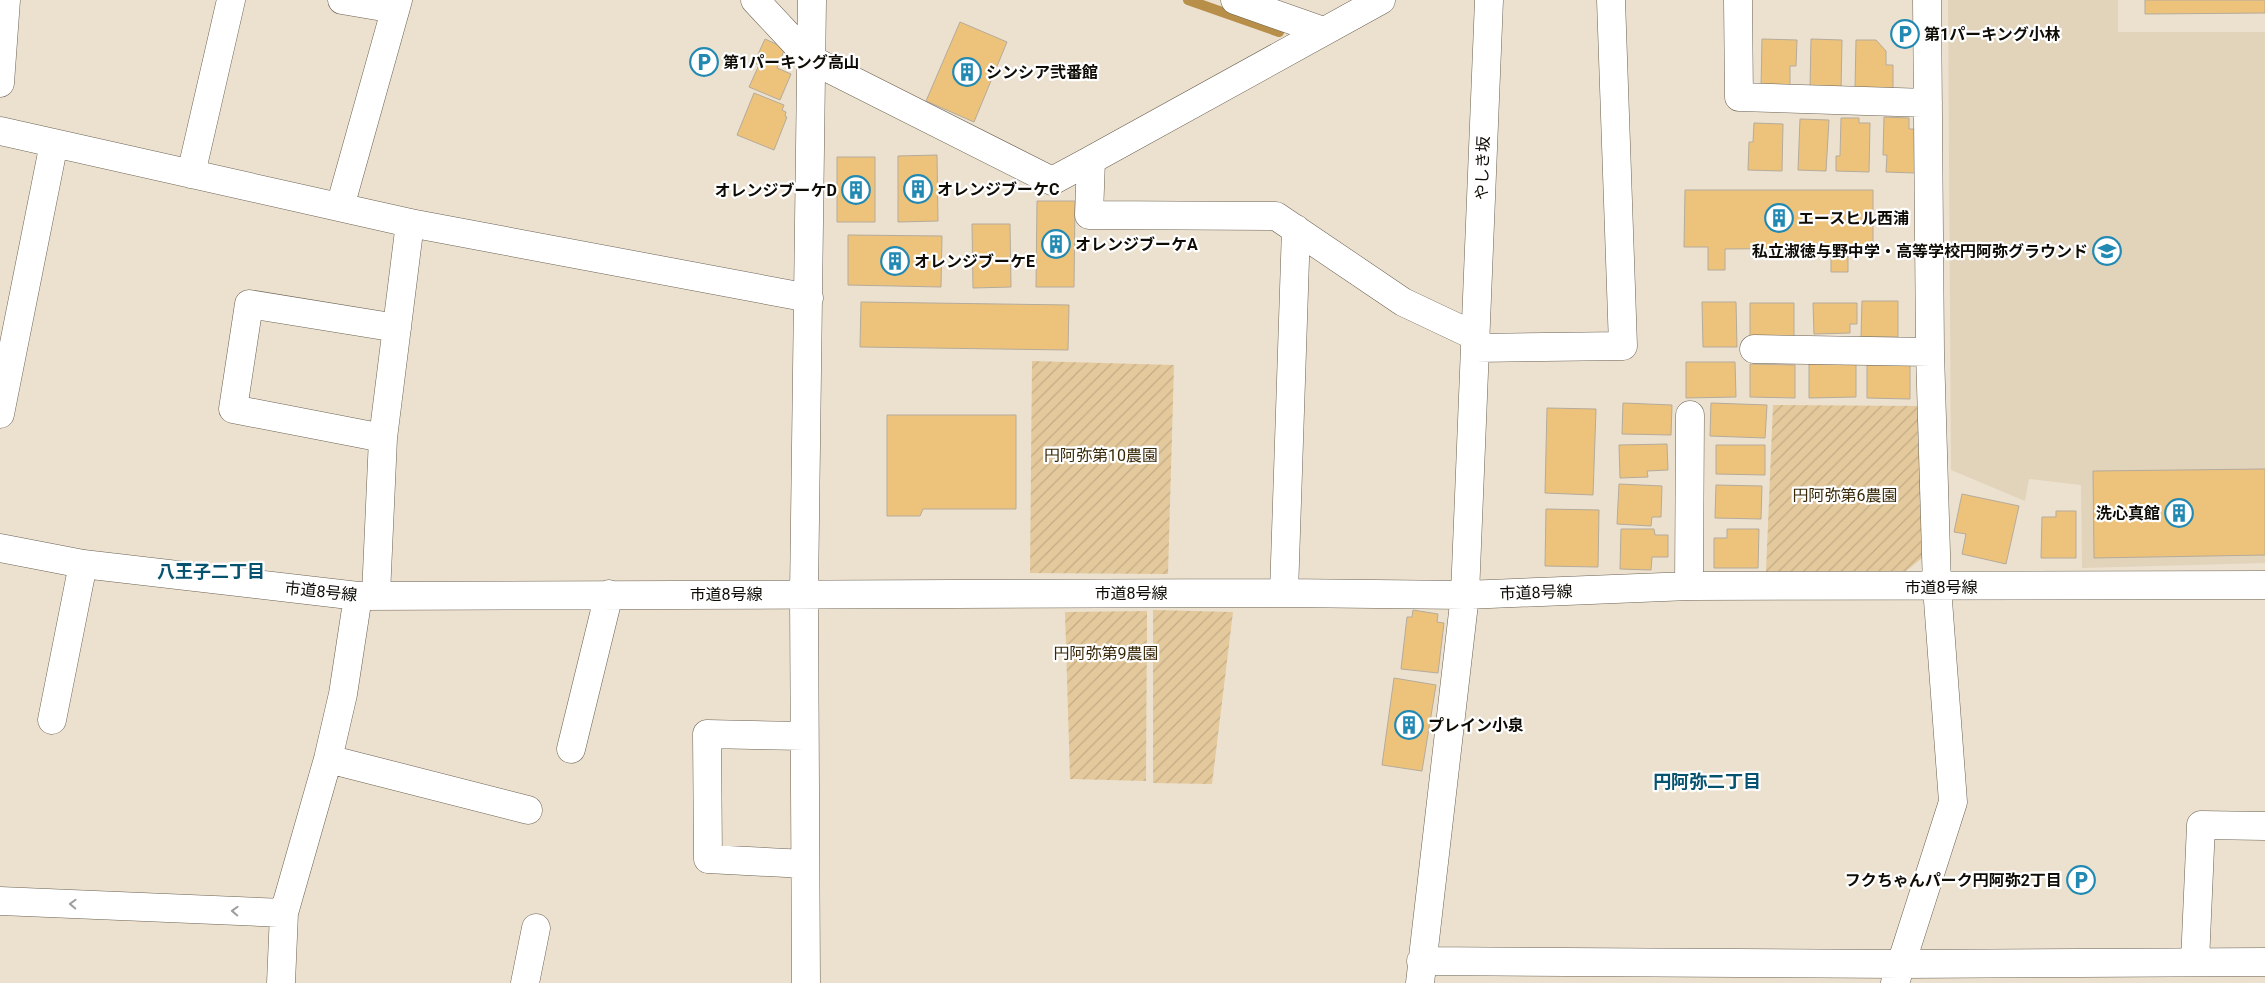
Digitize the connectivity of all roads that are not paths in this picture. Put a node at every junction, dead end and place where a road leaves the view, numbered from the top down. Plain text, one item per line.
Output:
1 (231, 0) edge
2 (342, 0) edge
3 (755, 0) edge
4 (812, 0) edge
5 (1236, 0) edge
6 (1381, 0) edge
7 (1489, 0) edge
8 (1611, 0) edge
9 (1738, 0) edge
10 (1927, 0) edge
11 (396, 4) edge
12 (3, 16) edge
13 (1324, 31) junction
14 (810, 59) junction
15 (0, 83) edge
16 (1928, 103) junction
17 (0, 131) edge
18 (54, 143) junction
19 (1091, 160) junction
20 (190, 174) junction
21 (340, 207) junction
22 (410, 222) junction
23 (1296, 229) junction
24 (808, 298) junction
25 (397, 328) junction
26 (1475, 342) junction
27 (1754, 349) dead end
28 (1930, 352) junction
29 (0, 414) edge
30 (1690, 416) dead end
31 (383, 438) junction
32 (0, 548) edge
33 (83, 564) junction
34 (2265, 585) edge
35 (1689, 586) junction
36 (1937, 587) junction
37 (1284, 593) junction
38 (610, 594) junction
39 (804, 594) junction
40 (1465, 595) junction
41 (368, 596) junction
42 (52, 720) dead end
43 (804, 736) junction
44 (570, 749) dead end
45 (328, 759) junction
46 (528, 810) dead end
47 (2265, 826) edge
48 (805, 864) junction
49 (0, 901) edge
50 (284, 913) junction
51 (536, 928) dead end
52 (2195, 962) junction
53 (2265, 962) edge
54 (1421, 972) edge
55 (1898, 974) edge
56 (281, 983) edge
57 (525, 983) edge
58 (806, 983) edge

1 - 20 street
2 - 11 street
3 - 14 street
4 - 14 street
5 - 13 street
6 - 13 street
7 - 26 street, やしき坂
8 - 26 street
9 - 16 street
10 - 16 street
11 - 21 street
12 - 15 street
13 - 19 street
14 - 19 street
14 - 24 street
16 - 28 street
17 - 18 street
18 - 20 street
18 - 29 street
19 - 23 street
20 - 21 street
21 - 22 street
22 - 24 street
22 - 25 street
23 - 26 street
23 - 37 street
24 - 39 street
25 - 31 street
25 - 31 street
26 - 40 street, やしき坂
27 - 28 street
28 - 36 street
30 - 35 street
31 - 41 street
32 - 33 street, 市道8号線
33 - 41 street, 市道8号線
33 - 42 street
34 - 36 street, 市道8号線
35 - 36 street, 市道8号線
35 - 40 street, 市道8号線
36 - 55 street
37 - 39 street, 市道8号線
37 - 40 street, 市道8号線
38 - 39 street, 市道8号線
38 - 41 street, 市道8号線
38 - 44 street
39 - 43 street
40 - 54 street, やしき坂
41 - 45 street
43 - 48 street
43 - 48 street
45 - 46 street
45 - 50 street
47 - 52 street
48 - 58 street
50 -> 49 street
50 - 56 street
51 - 57 street
52 - 53 street
52 - 55 street
54 - 55 street

